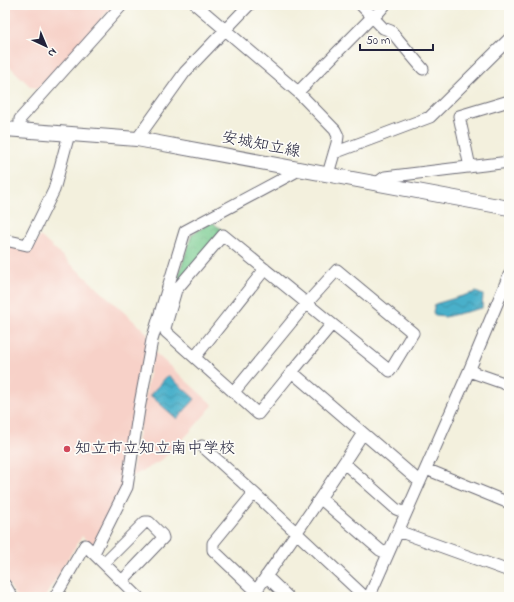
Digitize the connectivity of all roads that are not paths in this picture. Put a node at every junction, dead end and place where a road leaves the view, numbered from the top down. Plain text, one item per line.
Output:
1 (122, 5) edge
2 (196, 5) edge
3 (249, 5) edge
4 (361, 5) edge
5 (385, 5) edge
6 (373, 16) junction
7 (226, 30) junction
8 (509, 39) edge
9 (423, 69) dead end
10 (298, 92) junction
11 (509, 101) edge
12 (5, 129) edge
13 (20, 130) junction
14 (69, 134) junction
15 (137, 139) junction
16 (334, 153) junction
17 (509, 162) edge
18 (470, 167) junction
19 (299, 170) junction
20 (328, 174) junction
21 (376, 184) junction
22 (509, 208) edge
23 (5, 240) edge
24 (265, 269) junction
25 (509, 275) edge
26 (504, 302) edge
27 (306, 303) junction
28 (332, 324) junction
29 (195, 357) junction
30 (469, 371) junction
31 (292, 372) junction
32 (509, 385) edge
33 (234, 392) junction
34 (363, 433) junction
35 (202, 446) dead end
36 (344, 463) junction
37 (426, 469) junction
38 (420, 482) junction
39 (254, 493) junction
40 (321, 499) junction
41 (509, 503) edge
42 (406, 513) junction
43 (398, 531) junction
44 (297, 534) junction
45 (94, 553) junction
46 (388, 554) junction
47 (104, 563) junction
48 (509, 571) edge
49 (266, 576) junction
50 (122, 581) junction
51 (5, 584) edge
52 (12, 597) edge
53 (55, 597) edge
54 (138, 597) edge
55 (288, 597) edge
56 (365, 597) edge
57 (369, 597) edge

1 - 13 street
2 - 7 street
3 - 7 street
4 - 6 street
5 - 6 street
6 - 9 street
6 - 10 street
7 - 10 street
7 - 15 street
8 - 16 street
10 - 16 street
11 - 18 street
12 - 13 main road, 安城知立線
13 - 14 main road, 安城知立線
14 - 15 main road, 安城知立線
14 - 23 street
15 - 19 main road, 安城知立線
16 - 20 street
17 - 18 street
18 - 21 street
19 - 20 main road, 安城知立線
19 - 45 street
20 - 21 main road, 安城知立線
21 - 22 main road, 安城知立線
24 - 27 street
24 - 29 street
24 - 29 street
25 - 26 street
26 - 30 street
27 - 28 street
27 - 28 street
27 - 33 street
28 - 31 street
29 - 33 street
30 - 32 street
30 - 37 street
31 - 33 street
31 - 34 street
34 - 36 street
34 - 38 street
35 - 39 street
36 - 40 street
36 - 42 street
37 - 38 street
37 - 41 street
38 - 42 street
39 - 44 street
39 - 49 street
40 - 44 street
40 - 46 street
42 - 43 street
43 - 46 street
43 - 48 street
44 - 49 street
44 - 56 street
45 - 47 street
45 - 53 street
46 - 57 street
47 - 50 street
47 - 50 street
49 - 55 street
50 - 54 street
51 - 52 street

